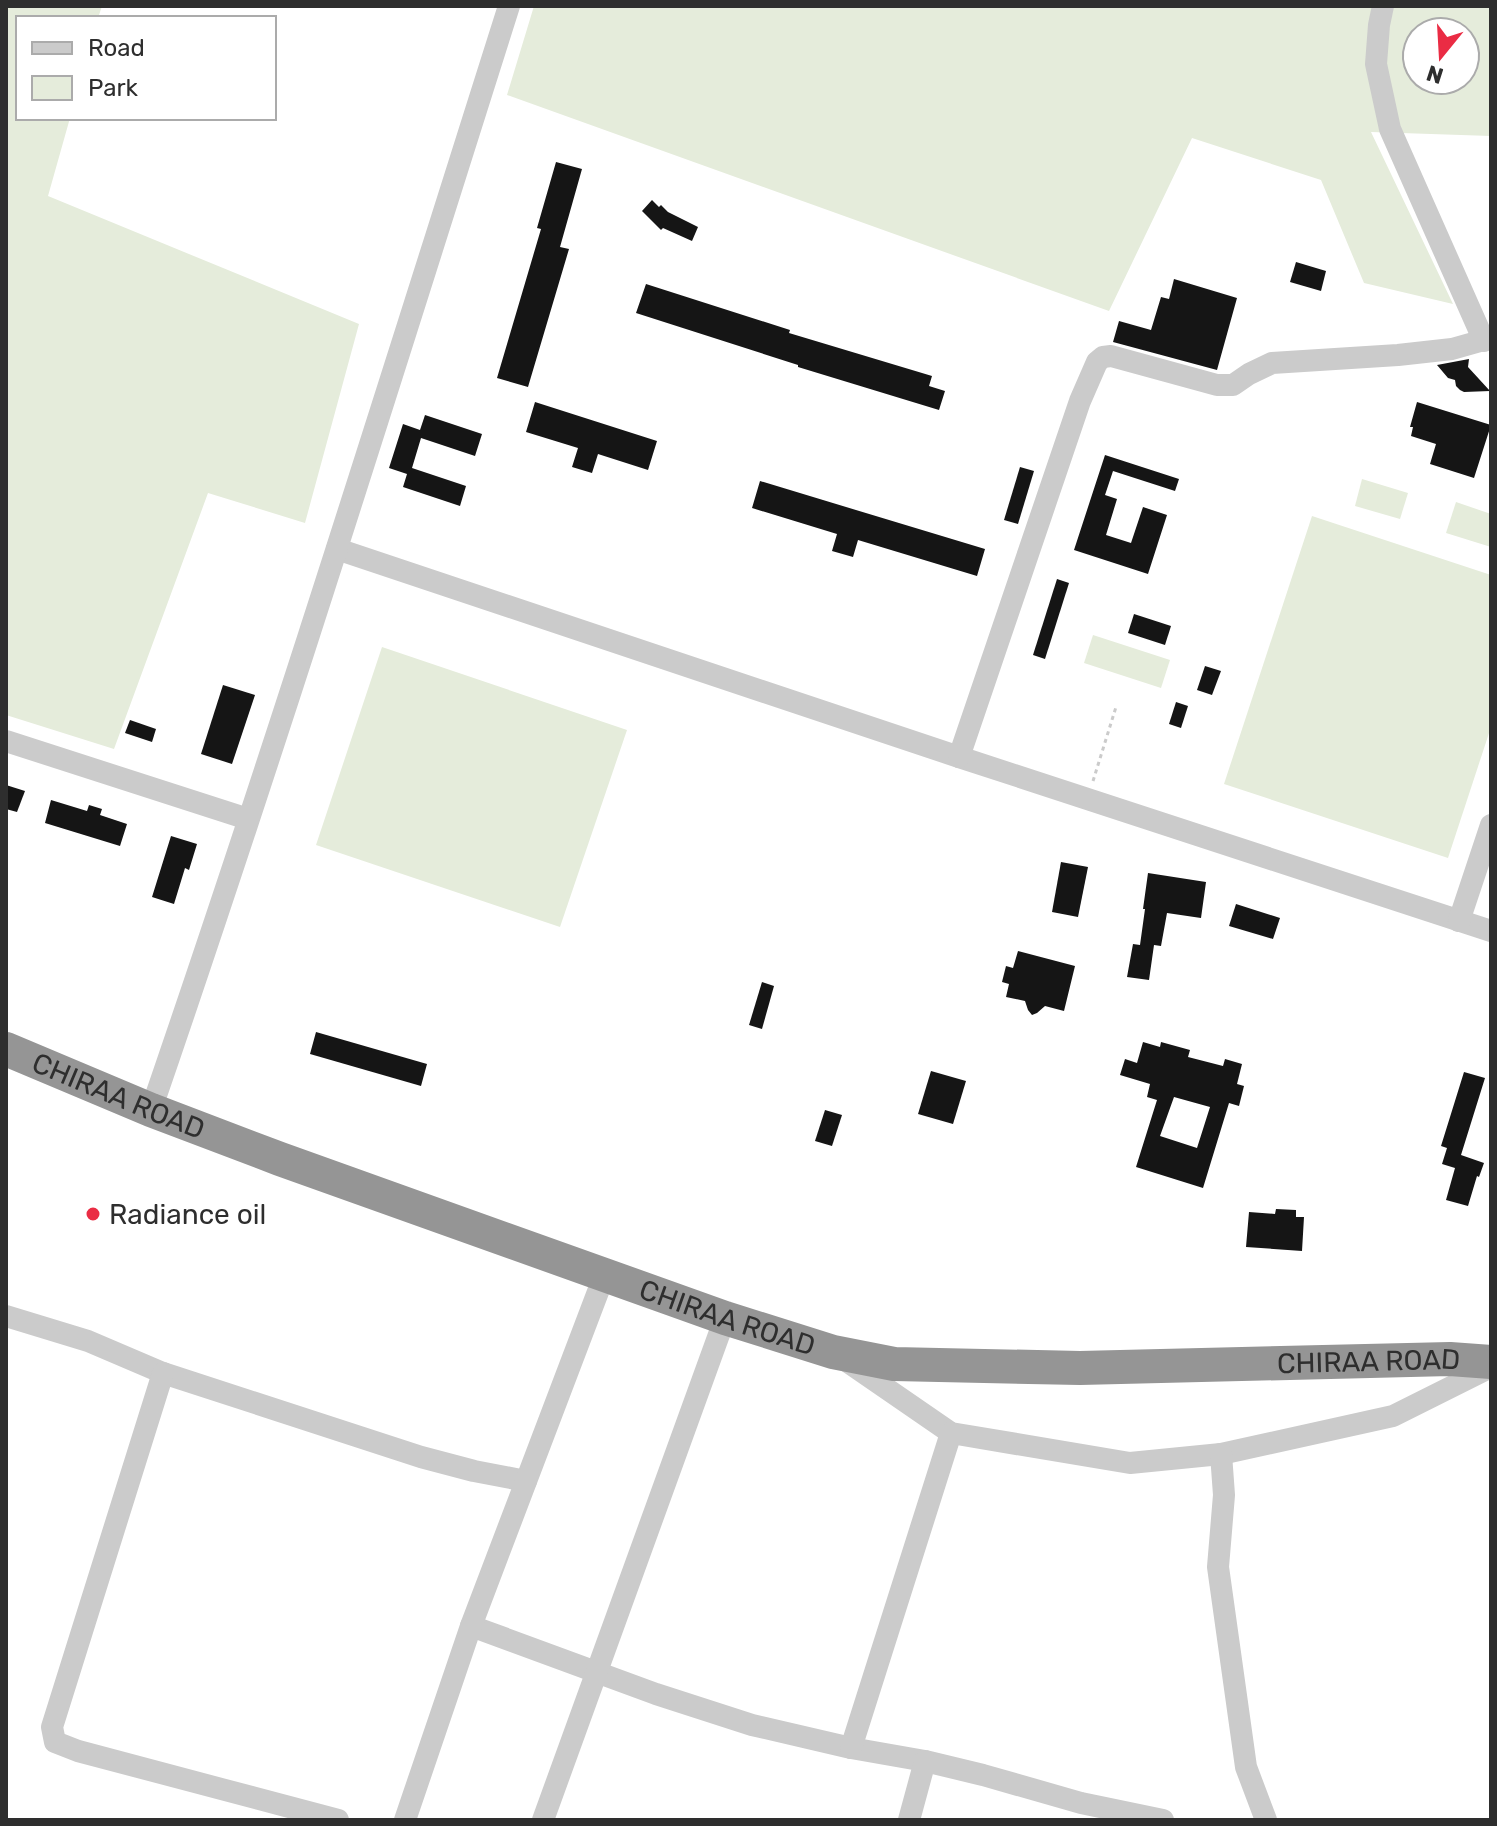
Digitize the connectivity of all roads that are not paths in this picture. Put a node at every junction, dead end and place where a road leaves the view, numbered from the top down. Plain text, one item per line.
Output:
1 (509, 6) edge
2 (1383, 6) edge
3 (1487, 339) edge
4 (337, 549) junction
5 (6, 741) edge
6 (959, 757) junction
7 (248, 819) junction
8 (1491, 825) edge
9 (1459, 921) junction
10 (1491, 931) edge
11 (6, 1049) edge
12 (151, 1110) junction
13 (604, 1276) junction
14 (6, 1316) edge
15 (725, 1318) junction
16 (833, 1352) junction
17 (1491, 1365) edge
18 (163, 1373) junction
19 (951, 1433) junction
20 (1221, 1454) junction
21 (526, 1481) junction
22 (471, 1626) junction
23 (596, 1672) junction
24 (851, 1748) junction
25 (925, 1761) junction
26 (1078, 1812) edge
27 (338, 1820) edge
28 (405, 1820) edge
29 (543, 1820) edge
30 (909, 1820) edge
31 (1163, 1820) edge
32 (1266, 1820) edge

1 - 4 street
2 - 3 street
3 - 6 street
4 - 6 street
4 - 7 street
5 - 7 street
6 - 9 street
7 - 12 street
8 - 9 street
9 - 10 street
11 - 12 highway, CHIRAA ROAD
12 - 13 highway, CHIRAA ROAD
13 - 15 highway, CHIRAA ROAD
13 - 21 street
14 - 18 street
15 - 16 highway, CHIRAA ROAD
15 - 23 street
16 - 17 highway, CHIRAA ROAD
16 - 19 street
17 - 20 street
18 - 21 street
18 - 27 street
19 - 20 street
19 - 24 street
20 - 32 street
21 - 22 street
22 - 23 street
22 - 28 street
23 - 24 street
23 - 29 street
24 - 25 street
25 - 26 street
25 - 30 street
26 - 31 street

